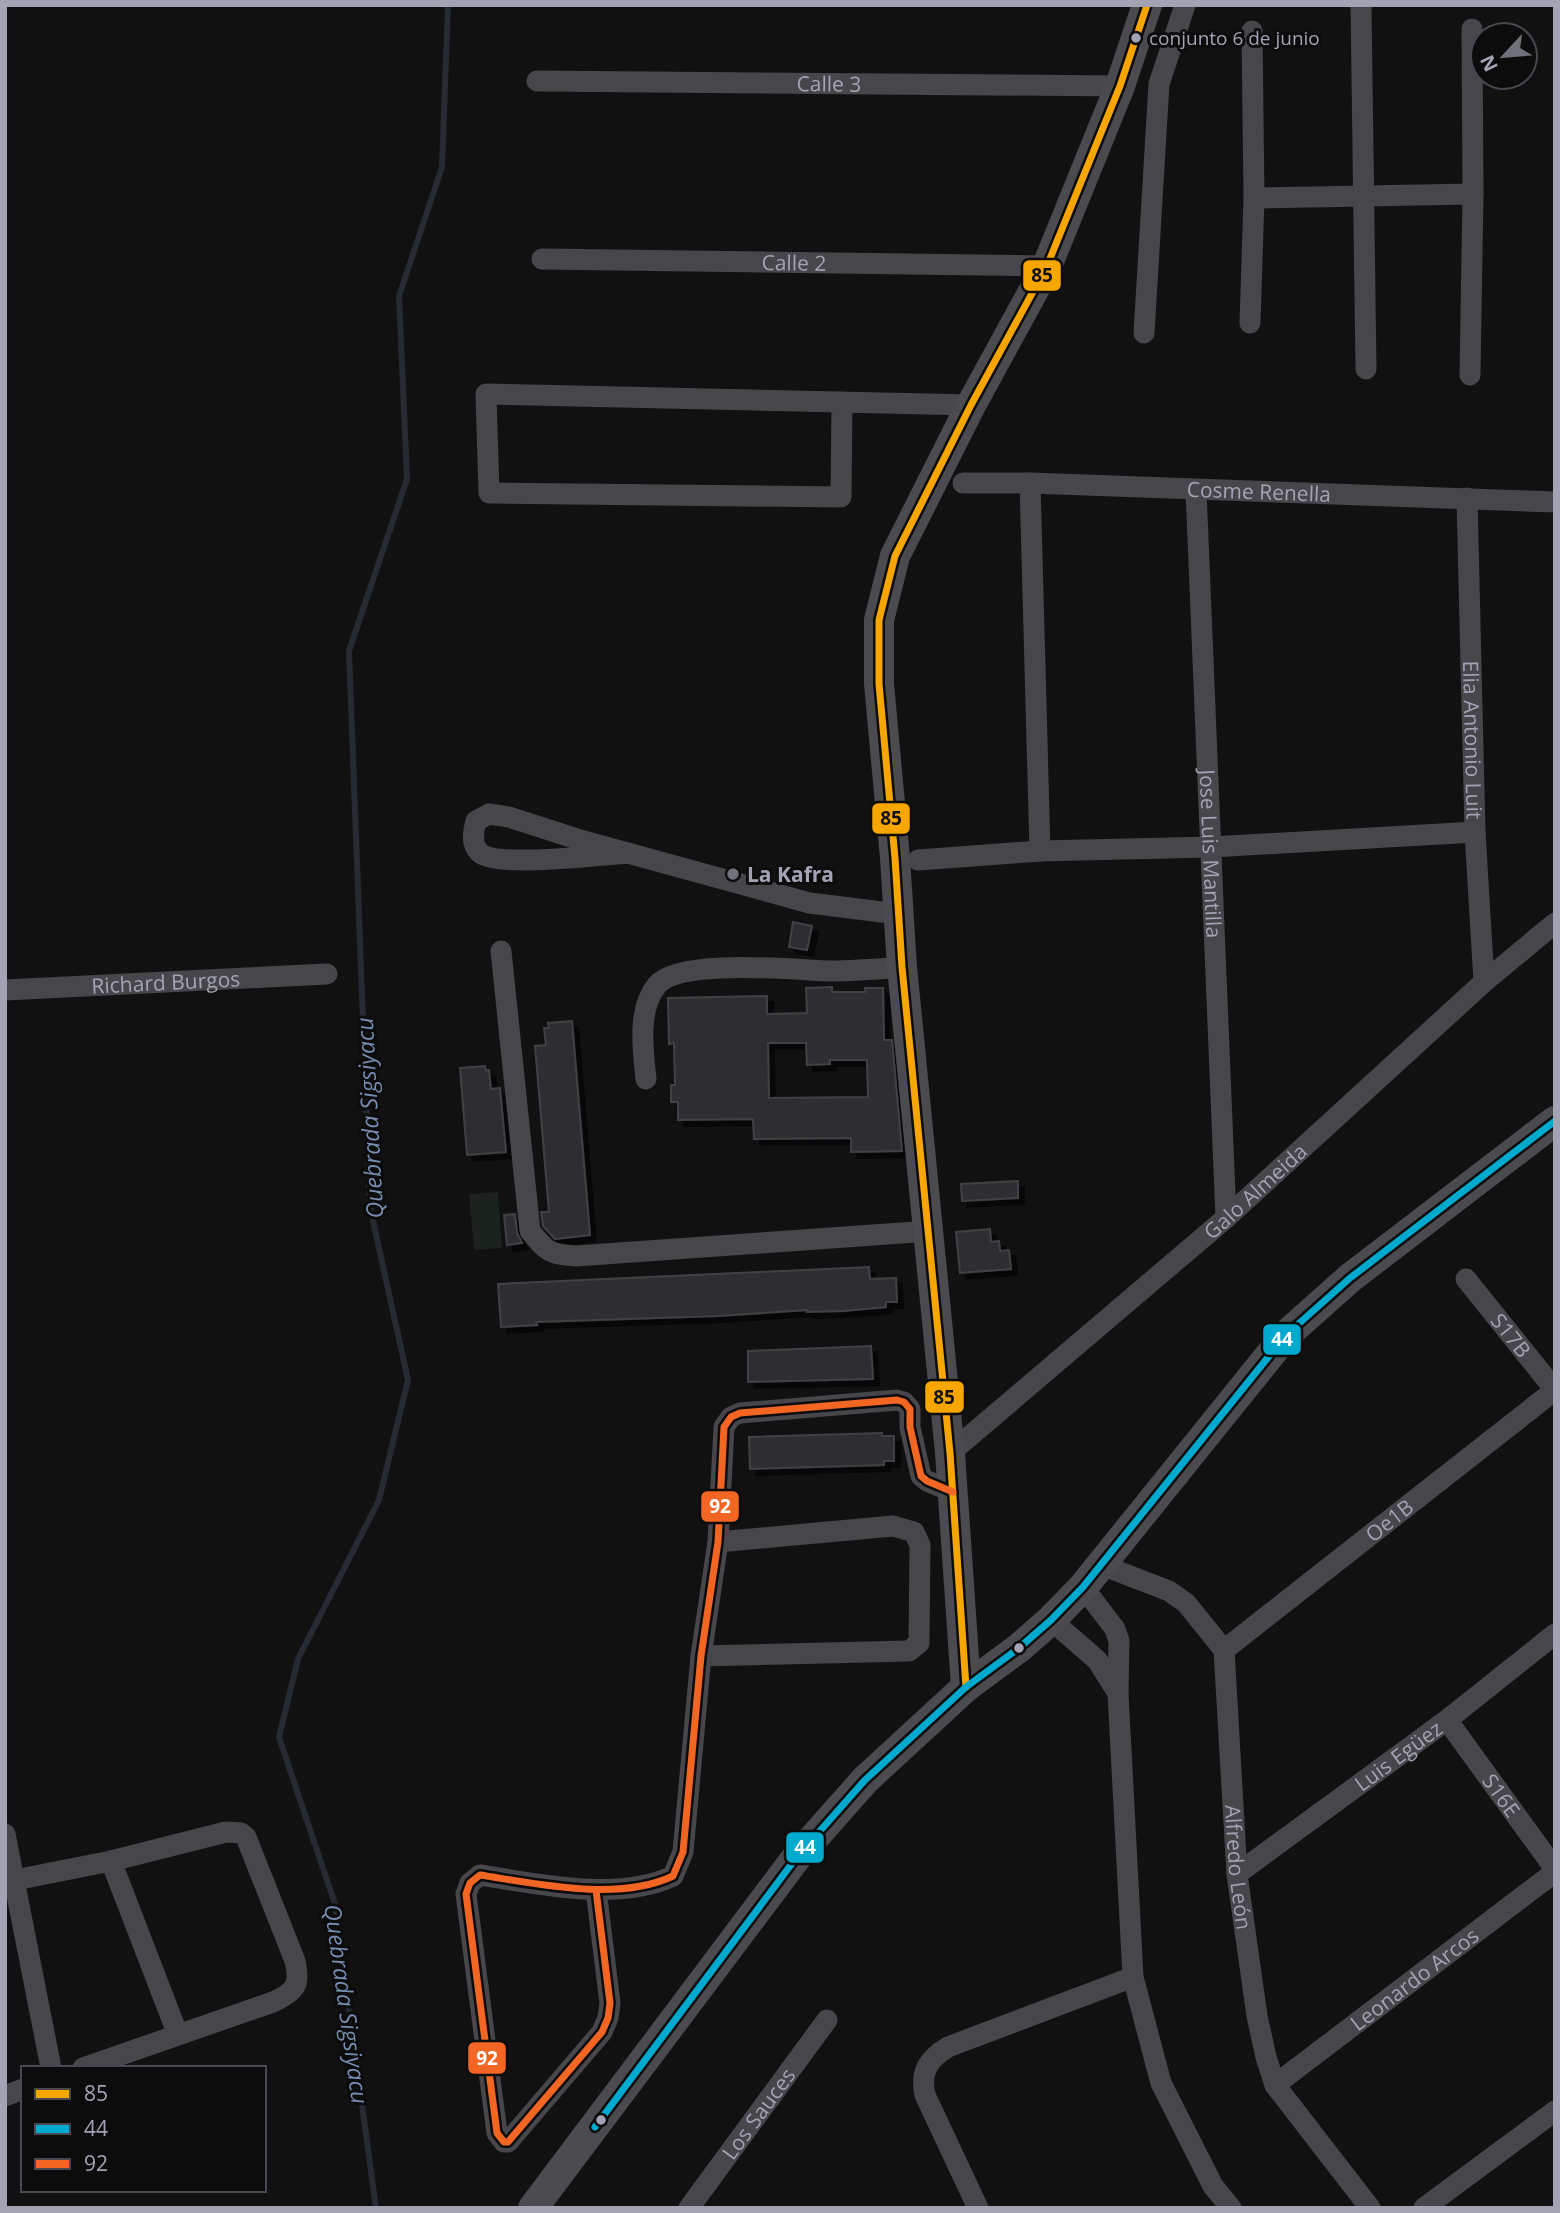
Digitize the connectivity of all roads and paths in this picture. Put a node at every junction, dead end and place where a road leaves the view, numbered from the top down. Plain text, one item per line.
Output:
1 (1147, 5) edge
2 (1185, 5) edge
3 (1361, 5) edge
4 (1252, 31) dead end
5 (537, 81) dead end
6 (1120, 86) junction
7 (1472, 91) edge
8 (1473, 194) junction
9 (1364, 196) junction
10 (1254, 198) junction
11 (542, 259) dead end
12 (1047, 266) junction
13 (1250, 323) dead end
14 (1144, 333) dead end
15 (1366, 369) dead end
16 (1470, 375) dead end
17 (842, 402) junction
18 (971, 405) junction
19 (963, 483) dead end
20 (1030, 483) junction
21 (1196, 491) junction
22 (1467, 498) junction
23 (1555, 502) edge
24 (1475, 832) junction
25 (1211, 847) junction
26 (1040, 851) junction
27 (629, 853) junction
28 (918, 860) dead end
29 (898, 914) junction
30 (1555, 923) edge
31 (501, 951) dead end
32 (902, 967) junction
33 (327, 974) dead end
34 (1484, 982) junction
35 (5, 990) edge
36 (646, 1079) dead end
37 (1555, 1121) edge
38 (1226, 1218) junction
39 (930, 1231) junction
40 (1466, 1279) dead end
41 (1555, 1390) edge
42 (950, 1453) junction
43 (953, 1492) junction
44 (718, 1542) junction
45 (1091, 1576) junction
46 (1051, 1620) junction
47 (1555, 1634) edge
48 (1224, 1650) junction
49 (701, 1656) junction
50 (966, 1687) junction
51 (1118, 1693) junction
52 (1447, 1720) junction
53 (5, 1834) edge
54 (111, 1861) junction
55 (1555, 1870) edge
56 (1237, 1874) junction
57 (15, 1880) junction
58 (596, 1890) junction
59 (1133, 1977) junction
60 (827, 2020) dead end
61 (178, 2035) junction
62 (51, 2066) edge
63 (89, 2066) edge
64 (1275, 2085) junction
65 (1555, 2111) edge
66 (533, 2208) edge
67 (689, 2208) edge
68 (978, 2208) edge
69 (1231, 2208) edge
70 (1370, 2208) edge
71 (1424, 2208) edge

1 - 6 street
2 - 14 street
3 - 9 street
4 - 10 street
5 - 6 street, Calle 3
6 - 12 street
7 - 8 street
8 - 9 street
8 - 16 street
9 - 10 street
9 - 15 street
10 - 13 street
11 - 12 street, Calle 2
12 - 18 street
17 - 17 street
17 - 18 street
18 - 29 street
19 - 20 street, Cosme Renella
20 - 21 street, Cosme Renella
20 - 26 street
21 - 22 street, Cosme Renella
21 - 25 street, Jose Luis Mantilla
22 - 23 street, Cosme Renella
22 - 24 street, Elia Antonio Luit
24 - 25 street
24 - 34 street, Elia Antonio Luit
25 - 26 street
25 - 38 street, Jose Luis Mantilla
26 - 28 street
27 - 27 street
27 - 29 street
29 - 32 street
30 - 34 street, Galo Almeida
31 - 39 street
32 - 36 street
32 - 39 street
33 - 35 street, Richard Burgos
34 - 38 street, Galo Almeida
37 - 45 street
38 - 42 street, Galo Almeida
39 - 42 street
40 - 41 street, S17B
41 - 48 street, Oe1B
42 - 43 street
43 - 44 street
43 - 50 street
44 - 49 street
44 - 49 street
45 - 46 street
45 - 48 street
45 - 51 street
46 - 50 street
46 - 51 street
47 - 52 street, Luis Egüez
48 - 56 street, Alfredo León
49 - 58 street
50 - 66 street
51 - 59 street
52 - 55 street, S16E
52 - 56 street, Luis Egüez
53 - 57 street
54 - 57 street
54 - 61 street
54 - 61 street
55 - 64 street, Leonardo Arcos
56 - 64 street, Alfredo León
57 - 62 street
58 - 58 street
59 - 68 street
59 - 69 street
60 - 67 street, Los Sauces
61 - 63 street
64 - 70 street, Alfredo León
65 - 71 street

